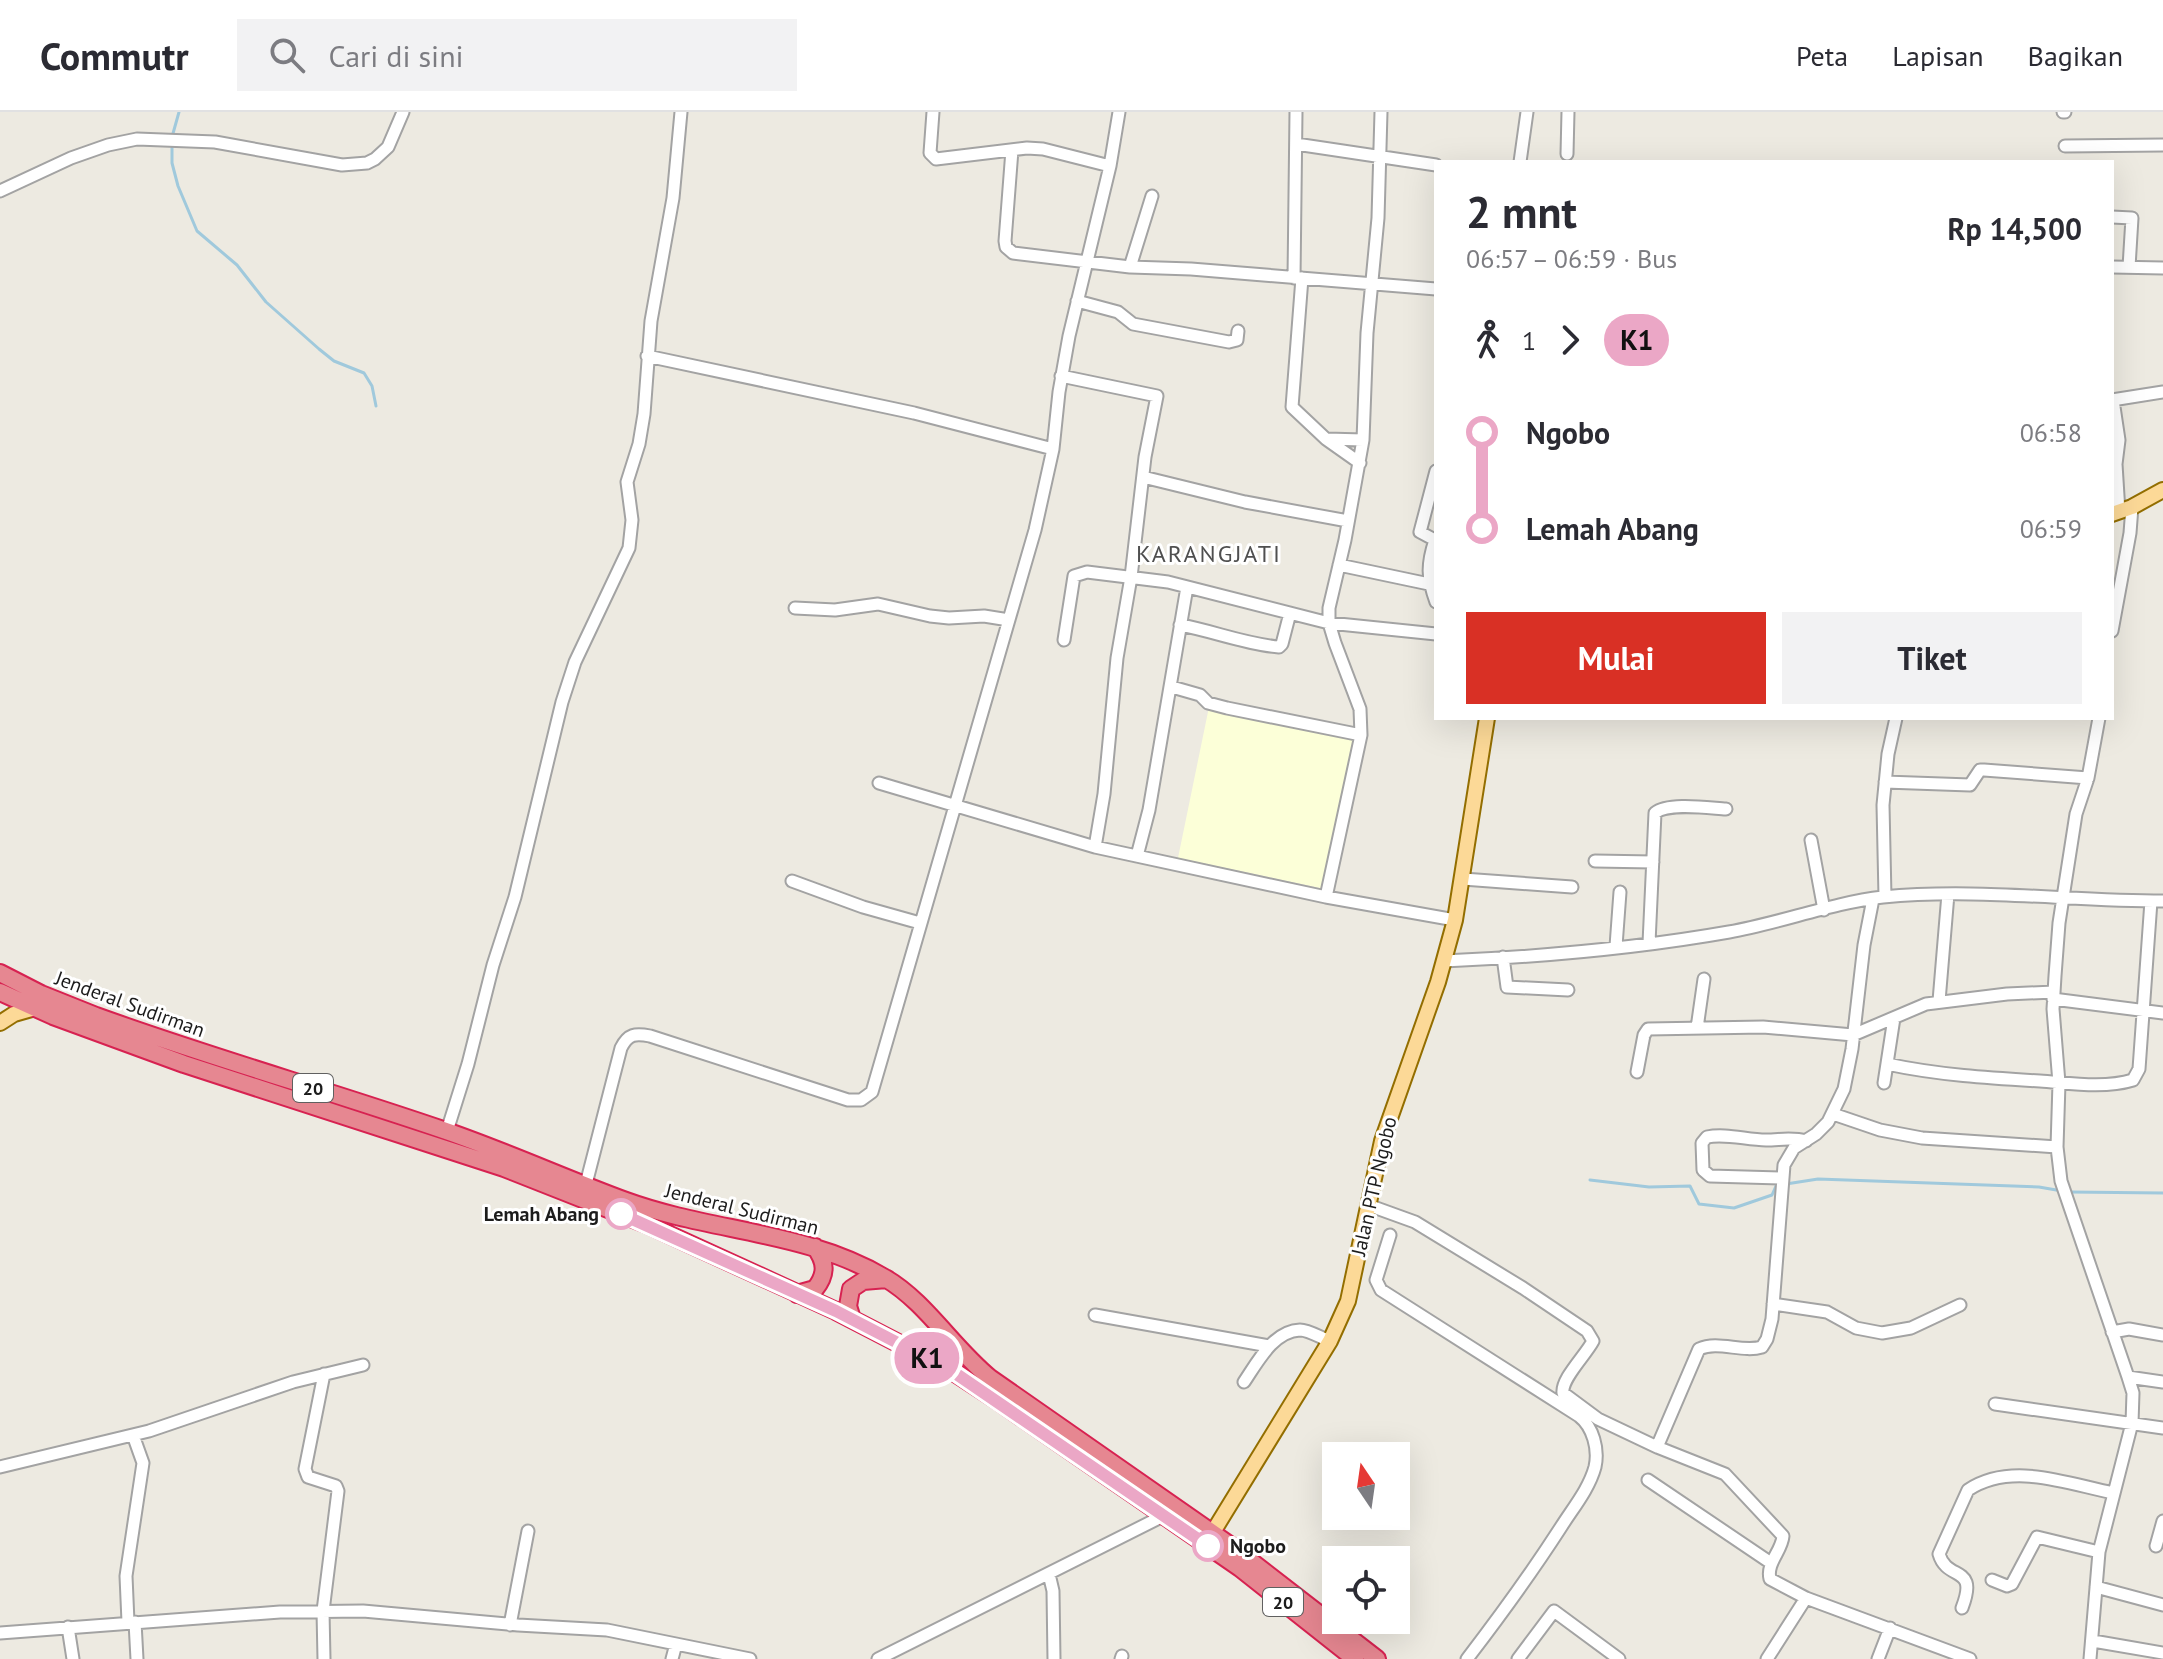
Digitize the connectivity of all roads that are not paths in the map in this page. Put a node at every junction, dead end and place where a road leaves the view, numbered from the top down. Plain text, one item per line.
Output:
1 (403, 112) edge
2 (681, 112) edge
3 (933, 112) edge
4 (1119, 112) edge
5 (1296, 112) edge
6 (1381, 112) edge
7 (1527, 112) edge
8 (1568, 112) edge
9 (1296, 144) junction
10 (2163, 145) edge
11 (2065, 146) dead end
12 (1012, 150) junction
13 (1567, 154) dead end
14 (1379, 156) junction
15 (1520, 160) edge
16 (1434, 165) edge
17 (1110, 166) junction
18 (0, 191) edge
19 (1152, 196) dead end
20 (2114, 217) edge
21 (1088, 263) junction
22 (1130, 267) junction
23 (2114, 267) edge
24 (2129, 267) junction
25 (2163, 268) edge
26 (1298, 278) junction
27 (1370, 283) junction
28 (1434, 289) edge
29 (1077, 301) junction
30 (1238, 331) dead end
31 (647, 356) junction
32 (1061, 376) junction
33 (2163, 392) edge
34 (2114, 400) edge
35 (2114, 405) edge
36 (1326, 439) junction
37 (1363, 440) junction
38 (1053, 449) junction
39 (1360, 463) junction
40 (1143, 477) junction
41 (1434, 479) edge
42 (2163, 490) edge
43 (2121, 511) edge
44 (1348, 521) junction
45 (1434, 539) edge
46 (1434, 543) edge
47 (1339, 565) junction
48 (1131, 577) junction
49 (1429, 584) junction
50 (1187, 587) junction
51 (1434, 597) edge
52 (795, 608) dead end
53 (1290, 613) junction
54 (1009, 620) junction
55 (2114, 620) edge
56 (1329, 623) junction
57 (1180, 625) junction
58 (1434, 634) edge
59 (1064, 640) dead end
60 (1172, 687) junction
61 (1487, 720) edge
62 (1896, 720) edge
63 (2099, 720) edge
64 (1361, 735) junction
65 (2088, 778) junction
66 (1885, 782) junction
67 (879, 783) dead end
68 (956, 807) junction
69 (1726, 809) dead end
70 (1811, 840) dead end
71 (1095, 847) junction
72 (1137, 856) junction
73 (1595, 861) dead end
74 (1653, 862) junction
75 (1463, 879) junction
76 (792, 881) dead end
77 (1572, 887) dead end
78 (1620, 892) dead end
79 (1948, 894) junction
80 (1326, 897) junction
81 (1879, 898) junction
82 (2063, 900) junction
83 (2157, 901) edge
84 (1824, 910) junction
85 (1455, 920) junction
86 (920, 923) junction
87 (1649, 943) junction
88 (1616, 946) junction
89 (1503, 957) junction
90 (1444, 961) junction
91 (0, 973) edge
92 (1704, 979) dead end
93 (1568, 990) dead end
94 (0, 992) edge
95 (2053, 996) junction
96 (1939, 1001) junction
97 (35, 1008) junction
98 (2143, 1011) junction
99 (2163, 1013) edge
100 (1894, 1018) junction
101 (0, 1023) edge
102 (1697, 1028) junction
103 (1853, 1035) junction
104 (1887, 1064) junction
105 (1637, 1072) dead end
106 (1884, 1083) dead end
107 (2059, 1083) junction
108 (1833, 1114) junction
109 (447, 1131) junction
110 (1806, 1141) junction
111 (2057, 1147) junction
112 (1783, 1179) junction
113 (586, 1184) junction
114 (1368, 1205) junction
115 (1390, 1235) dead end
116 (815, 1247) junction
117 (889, 1280) junction
118 (797, 1294) junction
119 (1773, 1304) junction
120 (1960, 1305) dead end
121 (1095, 1315) dead end
122 (852, 1319) junction
123 (2112, 1332) junction
124 (2163, 1335) edge
125 (1330, 1341) junction
126 (1269, 1346) junction
127 (363, 1365) dead end
128 (324, 1374) junction
129 (2128, 1377) junction
130 (1244, 1382) dead end
131 (2163, 1382) edge
132 (1995, 1404) dead end
133 (2132, 1423) junction
134 (2163, 1428) edge
135 (133, 1435) junction
136 (1657, 1447) junction
137 (0, 1467) edge
138 (1648, 1480) dead end
139 (2114, 1493) junction
140 (1165, 1515) junction
141 (2163, 1521) edge
142 (528, 1531) dead end
143 (1213, 1532) junction
144 (2156, 1546) dead end
145 (2099, 1552) junction
146 (1771, 1563) junction
147 (1049, 1574) junction
148 (1992, 1580) dead end
149 (2096, 1587) junction
150 (1806, 1598) junction
151 (2163, 1605) edge
152 (1962, 1608) dead end
153 (323, 1611) junction
154 (131, 1622) junction
155 (510, 1625) junction
156 (68, 1627) junction
157 (1890, 1628) junction
158 (0, 1633) edge
159 (2093, 1641) junction
160 (676, 1644) junction
161 (2163, 1653) edge
162 (1614, 1658) edge
163 (73, 1659) edge
164 (137, 1659) edge
165 (324, 1659) edge
166 (672, 1659) edge
167 (750, 1659) edge
168 (879, 1659) edge
169 (1054, 1659) edge
170 (1355, 1659) edge
171 (1377, 1659) edge
172 (1467, 1659) edge
173 (1518, 1659) edge
174 (1767, 1659) edge
175 (1878, 1659) edge
176 (1970, 1659) edge
177 (2090, 1659) edge

1 - 18 street
2 - 31 street
3 - 12 street
4 - 17 street
5 - 9 street
6 - 14 street
7 - 15 street
8 - 13 street
9 - 14 street
9 - 26 street
10 - 11 street
12 - 17 street
12 - 21 street
14 - 16 street
14 - 27 street
17 - 21 street
19 - 22 street
20 - 24 street
21 - 22 street
21 - 29 street
22 - 26 street
23 - 24 street
24 - 25 street
26 - 27 street
26 - 36 street
27 - 28 street
27 - 37 street
29 - 30 street
29 - 32 street
31 - 38 street
31 - 109 street
32 - 38 street
32 - 40 street
33 - 34 street
35 - 43 street
36 - 37 street
36 - 39 street
37 - 39 street
38 - 54 street
39 - 44 street
40 - 44 street
40 - 48 street
41 - 45 street
42 - 43 main road
43 - 55 street
44 - 47 street
46 - 49 street
47 - 49 street
47 - 56 street
48 - 50 street
48 - 59 street
48 - 71 street
49 - 51 street
50 - 53 street
50 - 57 street
52 - 54 street
53 - 56 street
53 - 57 street
54 - 68 street
56 - 58 street
56 - 64 street
57 - 60 street
60 - 64 street
60 - 72 street
61 - 75 main road, Jalan PTP Ngobo
62 - 66 street
63 - 65 street
64 - 80 street
65 - 66 street
65 - 82 street
66 - 81 street
67 - 68 street
68 - 71 street
68 - 86 street
69 - 74 street
70 - 84 street
71 - 72 street
72 - 80 street
73 - 74 street
74 - 87 street
75 - 77 street
75 - 85 main road, Jalan PTP Ngobo
76 - 86 street
78 - 88 street
79 - 81 street
79 - 82 street
79 - 96 street
80 - 85 street
81 - 84 street
81 - 103 street
82 - 83 street
82 - 95 street
83 - 98 street
84 - 87 street
85 - 90 main road, Jalan PTP Ngobo
86 - 113 street
87 - 88 street
88 - 89 street
89 - 90 street
89 - 93 street
90 - 114 main road, Jalan PTP Ngobo
91 - 109 highway, Jenderal Sudirman / 20
92 - 102 street
94 - 97 highway, Jenderal Sudirman / 20
95 - 96 street
95 - 98 street
95 - 107 street
96 - 100 street
97 - 101 main road
97 - 118 highway, Jenderal Sudirman / 20
98 - 99 street
98 - 107 street
100 - 103 street
100 - 104 street
102 - 103 street
102 - 105 street
103 - 108 street
104 - 106 street
104 - 107 street
107 - 111 street
108 - 110 street
108 - 111 street
109 - 113 highway, Jenderal Sudirman / 20
110 - 112 street
110 - 112 street
111 - 123 street
112 - 119 street
113 - 116 highway, Jenderal Sudirman / 20
114 - 125 main road, Jalan PTP Ngobo
114 - 136 street
115 - 172 street
116 - 117 highway, Jenderal Sudirman / 20
116 - 118 highway
117 - 122 highway
117 - 143 highway, Jenderal Sudirman / 20
118 - 122 highway, Jenderal Sudirman / 20
119 - 120 street
119 - 136 street
121 - 126 street
122 - 140 highway, Jenderal Sudirman / 20
123 - 124 street
123 - 129 street
125 - 126 street
125 - 143 main road, Jalan PTP Ngobo
126 - 130 street
127 - 128 street
128 - 135 street
128 - 153 street
129 - 131 street
129 - 133 street
132 - 133 street
133 - 134 street
133 - 139 street
135 - 137 street
135 - 154 street
136 - 146 street
138 - 146 street
139 - 145 street
139 - 152 street
140 - 147 street
140 - 170 highway, Jenderal Sudirman / 20
141 - 144 street
142 - 155 street
143 - 171 highway, Jenderal Sudirman / 20
145 - 148 street
145 - 149 street
146 - 150 street
147 - 168 street
147 - 169 street
149 - 151 street
149 - 159 street
150 - 157 street
150 - 174 street
153 - 154 street
153 - 155 street
153 - 165 street
154 - 156 street
154 - 164 street
155 - 160 street
156 - 158 street
156 - 163 street
157 - 175 street
157 - 176 street
159 - 161 street
159 - 177 street
160 - 166 street
160 - 167 street
162 - 173 street

